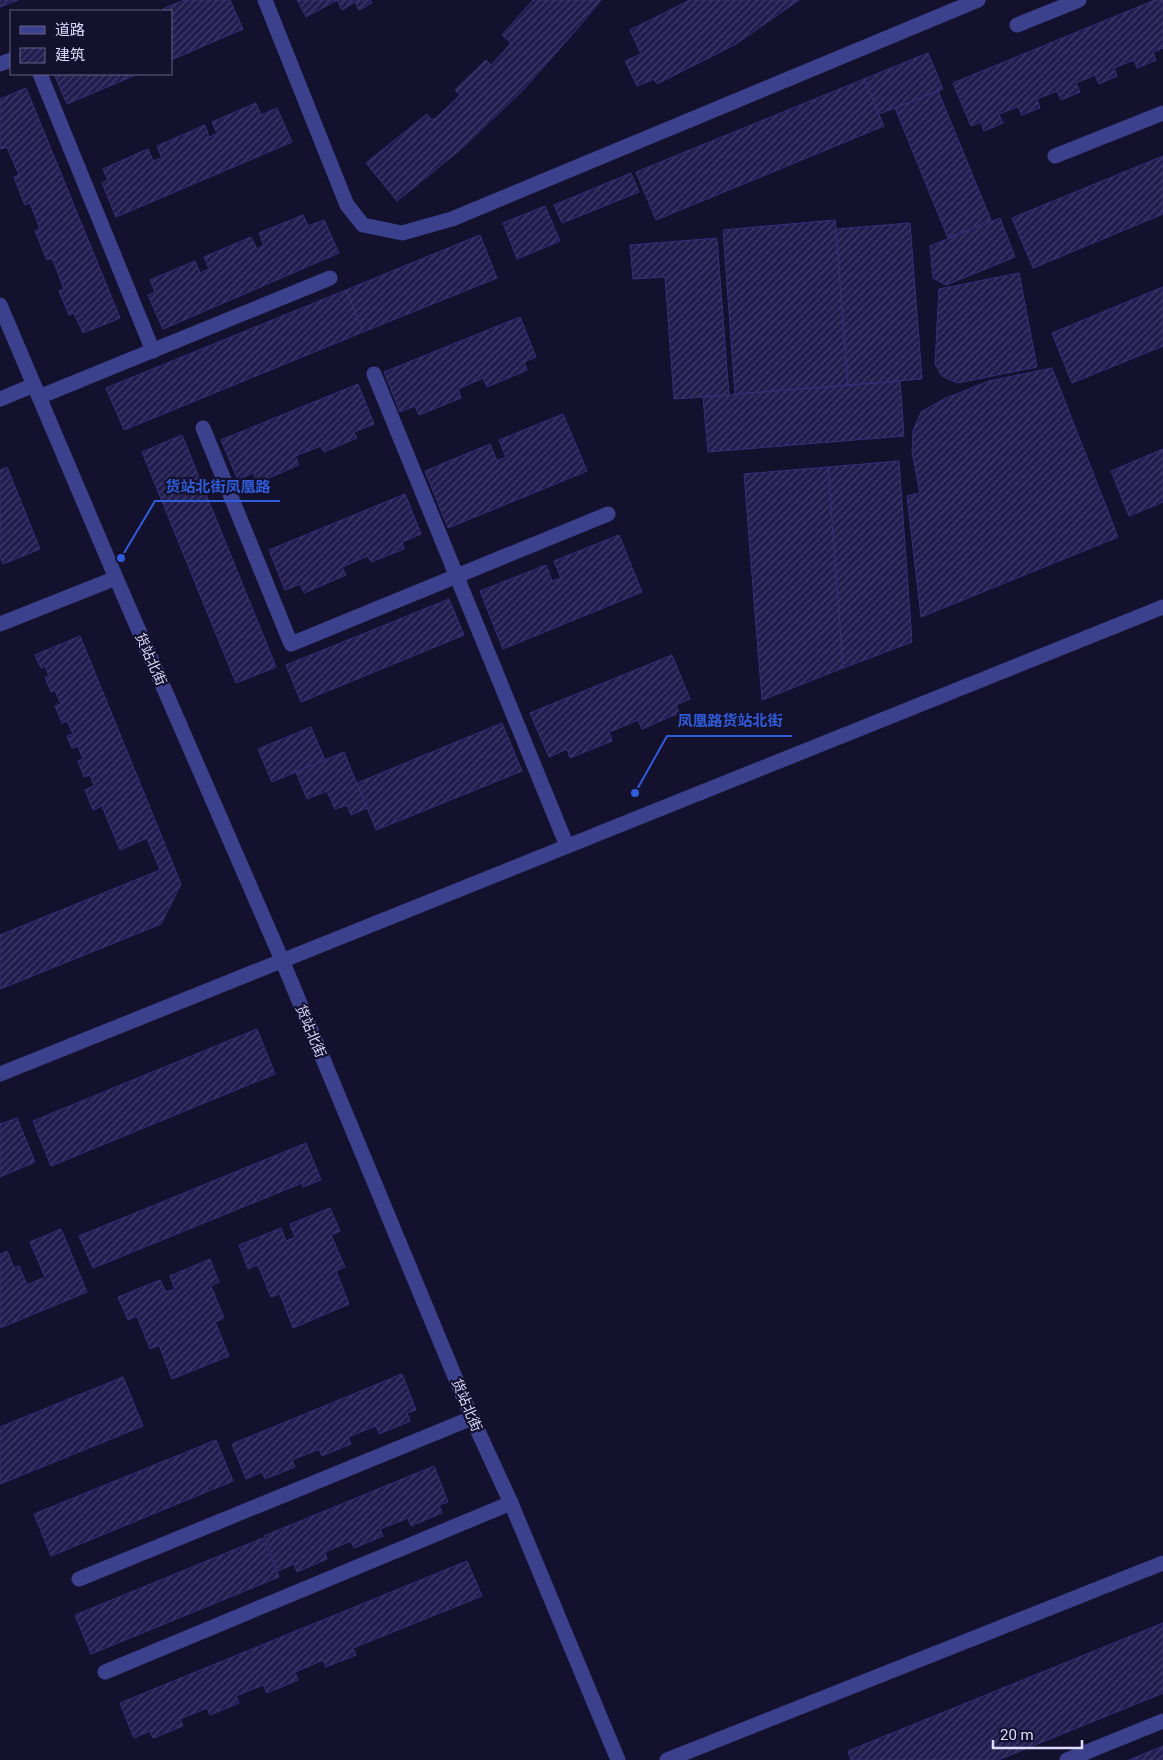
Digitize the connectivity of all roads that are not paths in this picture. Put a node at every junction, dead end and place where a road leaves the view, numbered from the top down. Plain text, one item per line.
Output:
1 (265, 0) edge
2 (978, 0) edge
3 (1079, 0) edge
4 (1017, 25) dead end
5 (40, 75) edge
6 (1163, 113) edge
7 (1055, 156) dead end
8 (330, 278) dead end
9 (0, 305) edge
10 (153, 351) junction
11 (374, 374) dead end
12 (37, 391) junction
13 (0, 398) edge
14 (203, 428) dead end
15 (608, 514) dead end
16 (456, 576) junction
17 (116, 578) junction
18 (1163, 607) edge
19 (0, 624) edge
20 (567, 846) junction
21 (282, 960) junction
22 (0, 1074) edge
23 (472, 1418) junction
24 (510, 1503) junction
25 (1163, 1563) edge
26 (79, 1579) dead end
27 (105, 1672) dead end
28 (1163, 1721) edge
29 (618, 1760) edge
30 (667, 1760) edge
31 (1067, 1760) edge

1 - 2 street
3 - 4 street
5 - 10 street
6 - 7 street
8 - 10 street
9 - 12 street, 货站北街
10 - 12 street
11 - 16 street
12 - 13 street
12 - 17 street, 货站北街
14 - 16 street
15 - 16 street
16 - 20 street
17 - 19 street
17 - 21 street, 货站北街
18 - 20 street
20 - 21 street
21 - 22 street
21 - 23 street, 货站北街
23 - 24 street, 货站北街
23 - 26 street
24 - 27 street
24 - 29 street, 货站北街
25 - 30 street
28 - 31 street

